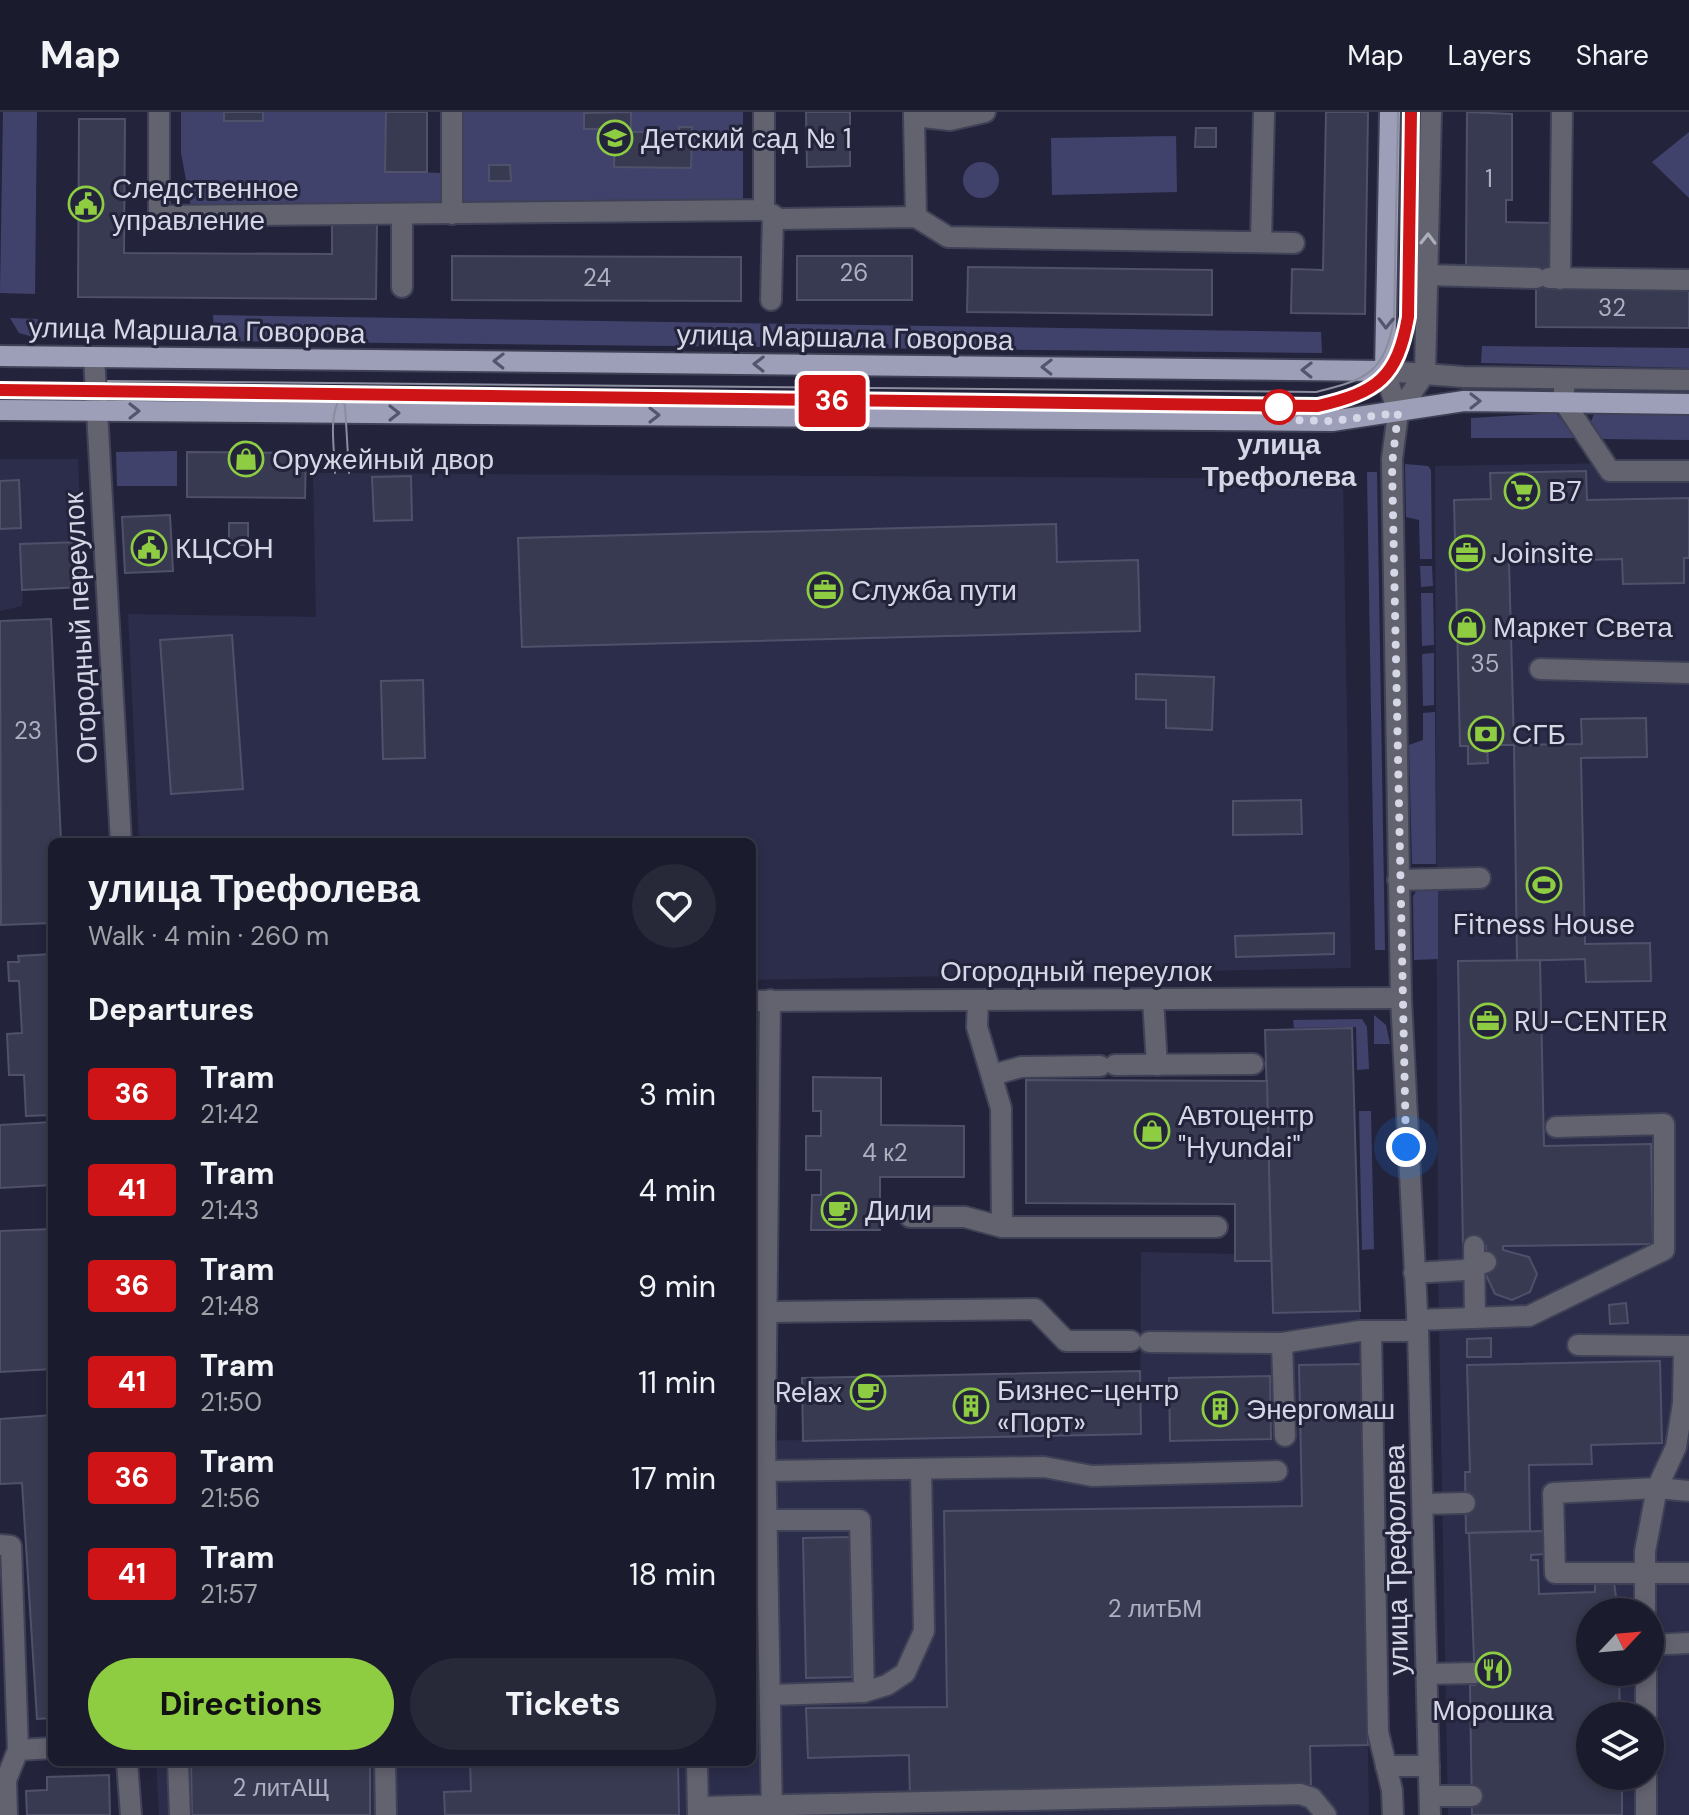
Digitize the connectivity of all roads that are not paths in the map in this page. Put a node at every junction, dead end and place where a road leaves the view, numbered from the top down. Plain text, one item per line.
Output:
1 (159, 112) edge
2 (452, 112) edge
3 (764, 112) edge
4 (985, 112) edge
5 (1264, 112) edge
6 (1390, 112) edge
7 (1431, 112) edge
8 (1562, 112) edge
9 (914, 114) edge
10 (768, 213) junction
11 (402, 214) junction
12 (452, 214) junction
13 (916, 217) junction
14 (1261, 242) junction
15 (1294, 243) dead end
16 (1428, 275) junction
17 (1549, 278) junction
18 (1689, 280) edge
19 (402, 287) dead end
20 (771, 300) dead end
21 (0, 356) edge
22 (94, 357) junction
23 (1385, 371) junction
24 (1425, 373) junction
25 (1564, 379) junction
26 (1689, 380) edge
27 (1564, 402) junction
28 (1689, 404) edge
29 (0, 410) edge
30 (96, 411) junction
31 (1398, 413) junction
32 (1689, 471) edge
33 (1540, 669) dead end
34 (1689, 673) edge
35 (121, 838) edge
36 (1480, 878) dead end
37 (1398, 880) junction
38 (1401, 998) junction
39 (1153, 999) junction
40 (761, 1000) edge
41 (978, 1000) junction
42 (1253, 1064) dead end
43 (1157, 1065) junction
44 (761, 1068) edge
45 (992, 1075) junction
46 (1556, 1127) dead end
47 (910, 1217) dead end
48 (1002, 1227) junction
49 (1217, 1227) dead end
50 (1414, 1273) junction
51 (759, 1283) edge
52 (767, 1312) junction
53 (1475, 1318) junction
54 (1418, 1325) junction
55 (1371, 1331) junction
56 (1282, 1343) junction
57 (1578, 1345) dead end
58 (1687, 1346) edge
59 (1285, 1436) dead end
60 (921, 1469) junction
61 (765, 1471) junction
62 (1277, 1471) dead end
63 (1657, 1488) junction
64 (1689, 1491) edge
65 (1465, 1503) dead end
66 (1424, 1504) junction
67 (767, 1520) junction
68 (0, 1545) edge
69 (1689, 1573) edge
70 (1645, 1574) junction
71 (760, 1586) edge
72 (1645, 1598) edge
73 (1689, 1643) edge
74 (1664, 1644) edge
75 (1475, 1673) dead end
76 (1427, 1674) junction
77 (864, 1692) junction
78 (770, 1695) junction
79 (48, 1748) edge
80 (18, 1750) junction
81 (127, 1766) edge
82 (178, 1766) edge
83 (385, 1766) edge
84 (697, 1766) edge
85 (1386, 1766) junction
86 (1429, 1766) junction
87 (1646, 1790) edge
88 (1472, 1796) dead end
89 (1430, 1806) edge
90 (698, 1811) edge
91 (772, 1811) edge
92 (7, 1815) edge
93 (131, 1815) edge
94 (180, 1815) edge
95 (386, 1815) edge
96 (1326, 1815) edge
97 (1393, 1815) edge
98 (1646, 1815) edge

1 - 11 street
2 - 12 street
3 - 10 street
4 - 9 street
5 - 14 street
6 -> 23 main road
16 -> 7 street
8 - 17 street
9 - 13 street
10 - 12 street
10 - 13 street
10 - 20 street
11 - 12 street
11 - 19 street
13 - 14 street
14 - 15 street
16 - 17 street
16 - 24 street
17 - 18 street
21 - 22 main road, улица Маршала Говорова
23 -> 22 main road, улица Маршала Говорова
22 - 30 street, Огородный переулок
23 - 24 street, улица Маршала Говорова
23 - 31 street
24 - 25 street, улица Маршала Говорова
24 - 31 street, улица Трефолева
25 - 26 street, улица Маршала Говорова
25 - 27 street
27 - 28 main road
31 -> 27 main road
27 - 32 street
29 - 30 main road
30 -> 31 main road
30 - 35 street, Огородный переулок
31 - 37 street, улица Трефолева
33 - 34 street
36 - 37 street
37 - 38 street, улица Трефолева
38 - 39 street, Огородный переулок
38 - 50 street, улица Трефолева
39 - 41 street, Огородный переулок
39 - 43 street
40 - 41 street, Огородный переулок
40 - 44 street
41 - 45 street
42 - 43 street
43 - 45 street
44 - 51 street
45 - 48 street
46 - 53 street
47 - 48 street
48 - 49 street
50 - 53 street
50 - 54 street, улица Трефолева
51 - 52 street
52 - 56 street
52 - 61 street
53 - 54 street
54 - 55 street
54 - 66 street, улица Трефолева
55 - 56 street
55 - 85 street
56 - 59 street
57 - 58 street
58 - 63 street
60 - 61 street
60 - 62 street
60 - 77 street
61 - 67 street
63 - 64 street
63 - 70 street
63 - 70 street
65 - 66 street
66 - 76 street, улица Трефолева
67 - 71 street
67 - 77 street
68 - 80 street
69 - 70 street
70 - 72 street
71 - 78 street
73 - 74 street
75 - 76 street
76 - 86 street, улица Трефолева
77 - 78 street
78 - 91 street
79 - 80 street
80 - 92 street
81 - 93 street
82 - 94 street
83 - 95 street
84 - 90 street
85 - 86 street
85 - 97 street
86 - 89 street, улица Трефолева
87 - 98 street
88 - 89 street
90 - 91 street
91 - 96 street

